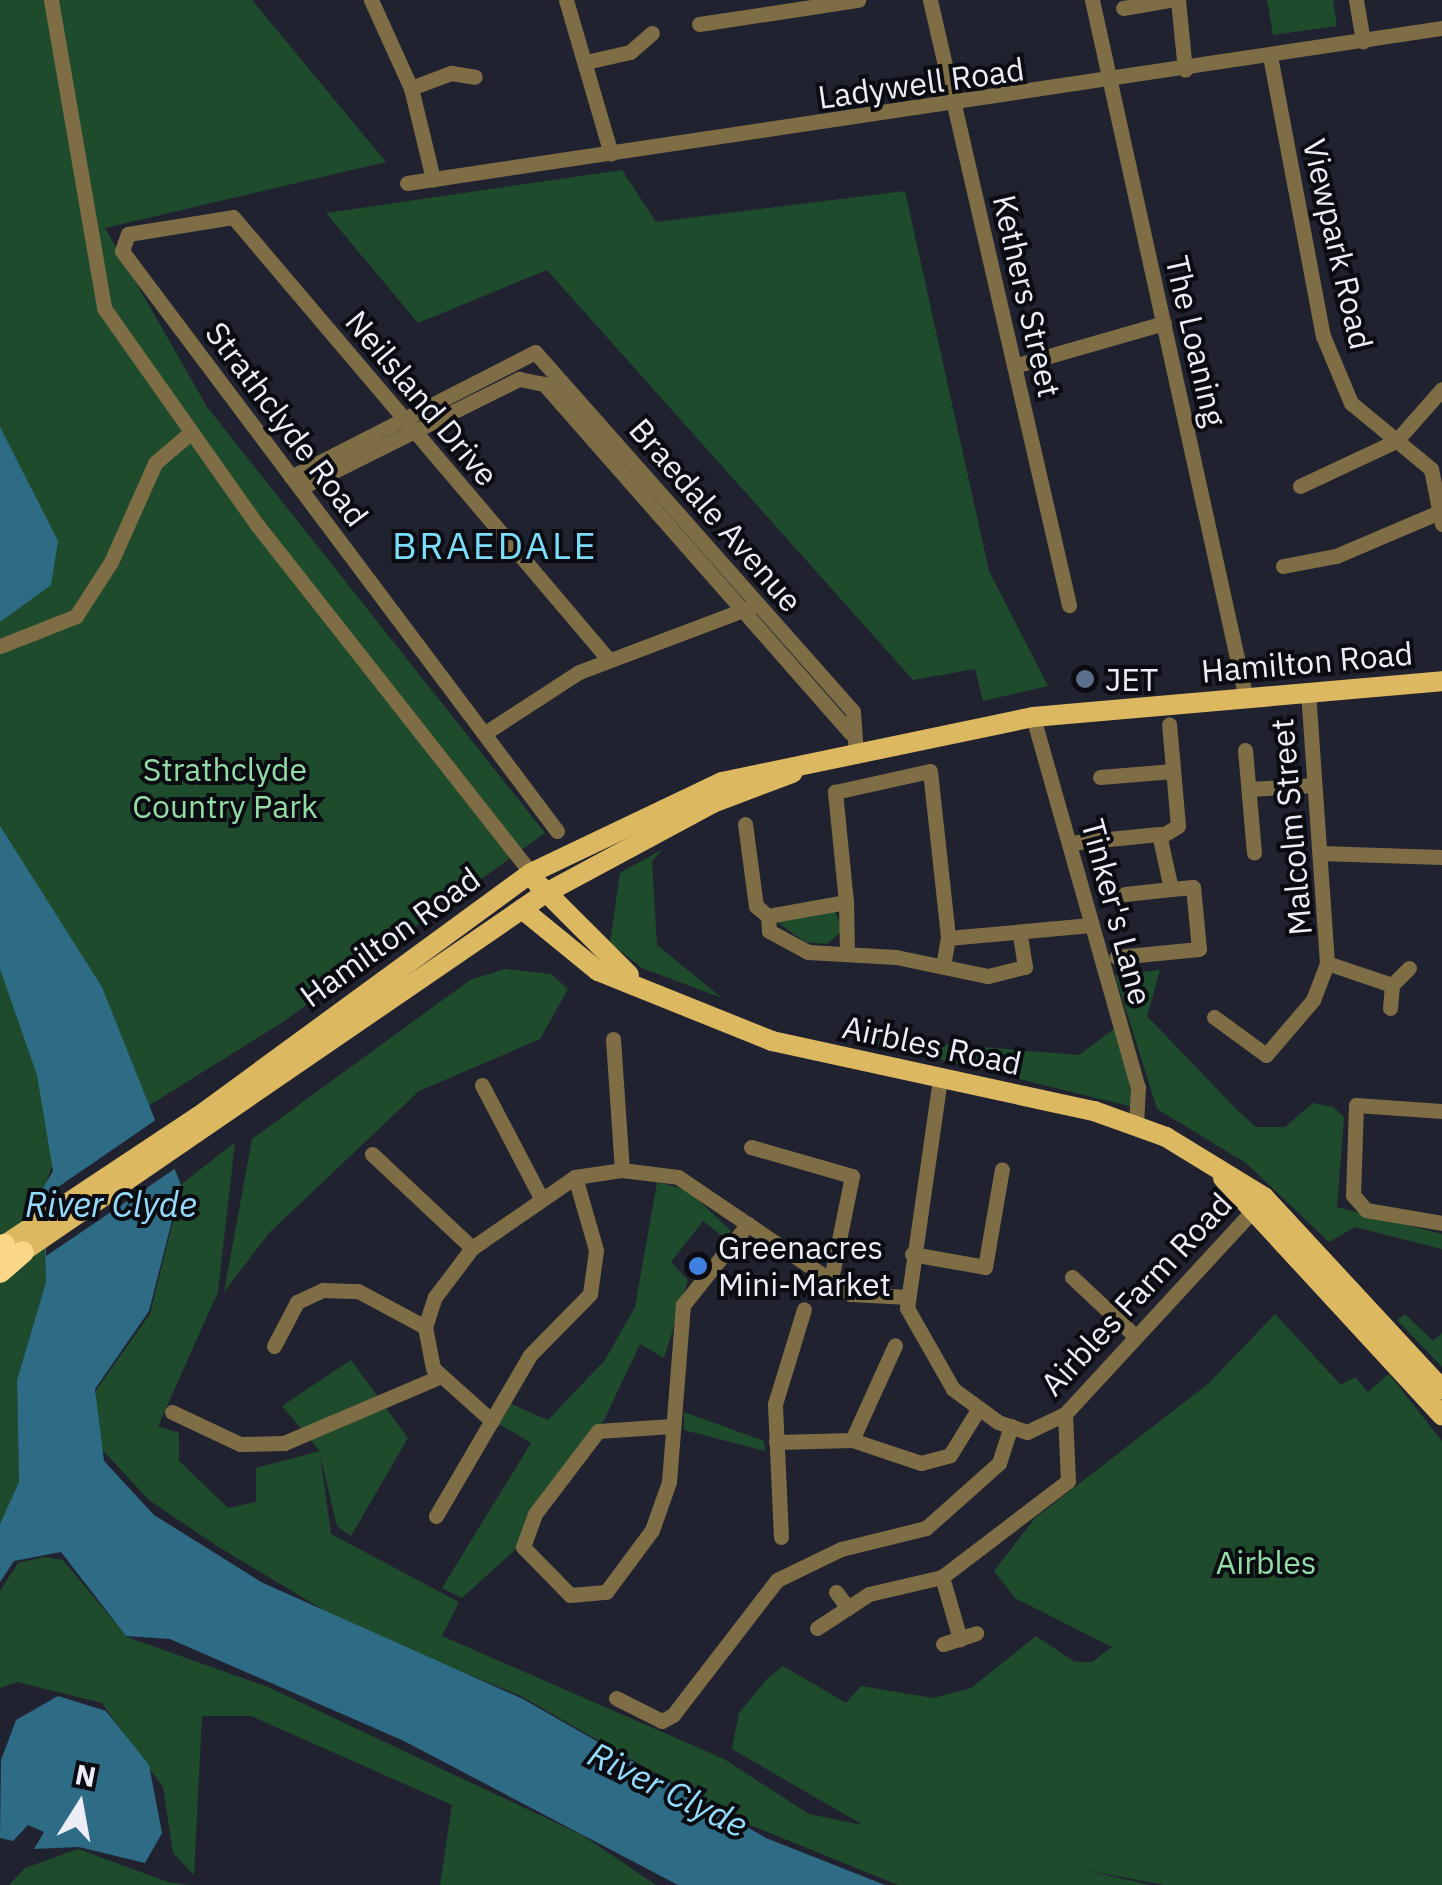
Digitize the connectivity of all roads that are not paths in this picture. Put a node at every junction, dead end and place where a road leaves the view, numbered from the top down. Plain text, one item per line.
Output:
1 (50, 0) edge
2 (371, 0) edge
3 (566, 0) edge
4 (858, 0) edge
5 (930, 0) edge
6 (1092, 0) edge
7 (1170, 0) edge
8 (1178, 0) edge
9 (1356, 0) edge
10 (1123, 8) dead end
11 (699, 24) dead end
12 (1442, 28) edge
13 (652, 34) dead end
14 (1363, 41) junction
15 (1270, 56) junction
16 (586, 62) junction
17 (1185, 70) junction
18 (476, 77) dead end
19 (1110, 82) junction
20 (412, 88) junction
21 (955, 106) junction
22 (611, 154) junction
23 (433, 179) junction
24 (407, 183) dead end
25 (233, 216) joint
26 (1164, 323) junction
27 (513, 360) junction
28 (1014, 366) junction
29 (525, 379) junction
30 (1442, 388) edge
31 (408, 426) junction
32 (189, 434) junction
33 (1396, 441) junction
34 (296, 482) junction
35 (1300, 486) dead end
36 (1441, 518) edge
37 (1283, 566) dead end
38 (1069, 605) dead end
39 (752, 607) junction
40 (0, 646) edge
41 (609, 660) junction
42 (1442, 681) edge
43 (1308, 691) junction
44 (1245, 694) junction
45 (1033, 716) junction
46 (1169, 724) dead end
47 (485, 733) junction
48 (856, 748) junction
49 (1245, 750) dead end
50 (822, 761) junction
51 (1173, 771) junction
52 (1100, 777) dead end
53 (1314, 785) junction
54 (1250, 789) junction
55 (746, 824) dead end
56 (558, 831) dead end
57 (1163, 836) junction
58 (1069, 843) junction
59 (1254, 853) dead end
60 (1320, 853) junction
61 (1442, 856) edge
62 (531, 873) junction
63 (1171, 889) junction
64 (544, 894) junction
65 (1126, 894) dead end
66 (846, 902) junction
67 (522, 909) junction
68 (768, 916) junction
69 (1090, 925) junction
70 (1020, 934) junction
71 (948, 938) junction
72 (848, 950) junction
73 (1116, 957) dead end
74 (1328, 963) junction
75 (943, 966) junction
76 (1409, 968) dead end
77 (638, 983) junction
78 (1392, 985) junction
79 (1390, 1008) dead end
80 (1214, 1017) dead end
81 (613, 1039) dead end
82 (940, 1079) junction
83 (482, 1086) dead end
84 (1442, 1111) edge
85 (203, 1122) junction
86 (1136, 1124) junction
87 (751, 1147) dead end
88 (372, 1154) dead end
89 (622, 1170) junction
90 (1002, 1170) dead end
91 (574, 1177) junction
92 (540, 1194) junction
93 (1258, 1205) junction
94 (1442, 1223) edge
95 (748, 1224) junction
96 (472, 1248) junction
97 (11, 1251) edge
98 (912, 1254) junction
99 (1072, 1277) dead end
100 (831, 1280) junction
101 (908, 1297) junction
102 (804, 1309) dead end
103 (425, 1327) junction
104 (1135, 1336) junction
105 (896, 1344) dead end
106 (274, 1346) dead end
107 (439, 1377) junction
108 (1442, 1389) edge
109 (979, 1408) junction
110 (172, 1412) dead end
111 (1065, 1414) junction
112 (1442, 1415) edge
113 (492, 1421) junction
114 (672, 1426) junction
115 (1011, 1426) junction
116 (852, 1440) junction
117 (776, 1442) junction
118 (436, 1516) dead end
119 (781, 1537) dead end
120 (942, 1576) junction
121 (836, 1592) dead end
122 (848, 1608) junction
123 (816, 1628) dead end
124 (976, 1634) dead end
125 (616, 1698) dead end

1 - 32 street
2 - 20 street
3 - 16 street
4 - 11 street
5 - 21 street, Kethers Street
6 - 19 street, The Loaning
7 - 10 street
8 - 17 street
9 - 14 street
12 - 14 street, Ladywell Road
13 - 16 street
14 - 15 street, Ladywell Road
15 - 17 street, Ladywell Road
15 - 33 street, Viewpark Road
16 - 22 street
17 - 19 street, Ladywell Road
18 - 20 street
19 - 21 street, Ladywell Road
19 - 26 street, The Loaning
20 - 23 street
21 - 22 street, Ladywell Road
21 - 28 street, Kethers Street
22 - 23 street, Ladywell Road
23 - 24 street, Ladywell Road
25 - 31 street, Neilsland Drive
25 - 34 street, Strathclyde Road
26 - 28 street
26 - 44 street, The Loaning
27 - 29 street
27 - 31 street
27 - 39 street, Braedale Avenue
28 - 38 street, Kethers Street
29 - 31 street
29 - 39 street, Braedale Avenue
30 - 33 street
31 - 34 street
31 - 41 street, Neilsland Drive
32 - 40 street
32 - 62 street
33 - 35 street
33 - 36 street, Viewpark Road
34 - 47 street, Strathclyde Road
36 - 37 street
39 - 41 street
39 - 48 street, Braedale Avenue
41 - 47 street
42 - 43 main road, Hamilton Road
43 - 44 main road, Hamilton Road
43 - 53 street, Malcolm Street
44 - 45 main road, Hamilton Road
45 - 48 main road, Hamilton Road
45 - 58 street, Tinker's Lane
46 - 51 street
47 - 56 street, Strathclyde Road
48 - 50 main road, Hamilton Road
49 - 54 street
50 - 62 main road, Hamilton Road
50 - 64 main road, Hamilton Road
51 - 52 street
51 - 57 street
53 - 54 street
53 - 60 street, Malcolm Street
54 - 59 street
55 - 68 street
57 - 58 street
57 - 63 street
58 - 69 street, Tinker's Lane
60 - 61 street
60 - 74 street, Malcolm Street
62 - 64 main road, Airbles Road
62 - 85 main road, Hamilton Road
63 - 65 street
63 - 73 street
64 - 67 main road, Hamilton Road
64 - 77 main road, Airbles Road
66 - 68 street
66 - 71 street
66 - 72 street
67 - 77 main road, Airbles Road
67 - 85 main road, Hamilton Road
68 - 72 street
69 - 70 street
69 - 86 street, Tinker's Lane
70 - 71 street
70 - 75 street
71 - 75 street
72 - 75 street
74 - 78 street
74 - 80 street, Malcolm Street
76 - 78 street
77 - 82 main road, Airbles Road
78 - 79 street
81 - 89 street
82 - 86 main road, Airbles Road
82 - 98 street
83 - 92 street
84 - 94 street
85 - 97 main road, Hamilton Road
86 - 93 main road, Airbles Road
87 - 100 street
88 - 96 street
89 - 91 street
89 - 95 street
90 - 98 street
91 - 92 street
91 - 113 street
92 - 96 street
93 - 104 street, Airbles Farm Road
93 - 108 main road, Airbles Road
93 - 112 main road, Airbles Road
95 - 100 street
95 - 114 street
96 - 103 street
98 - 101 street
99 - 104 street
100 - 101 street
101 - 109 street
102 - 117 street
103 - 106 street
103 - 107 street
104 - 111 street, Airbles Farm Road
105 - 116 street
107 - 110 street
107 - 113 street
109 - 115 street
109 - 116 street
111 - 115 street, Airbles Farm Road
111 - 120 street
113 - 118 street
114 - 114 street
115 - 125 street
116 - 117 street
117 - 119 street
120 - 122 street
120 - 124 street
121 - 122 street
122 - 123 street

